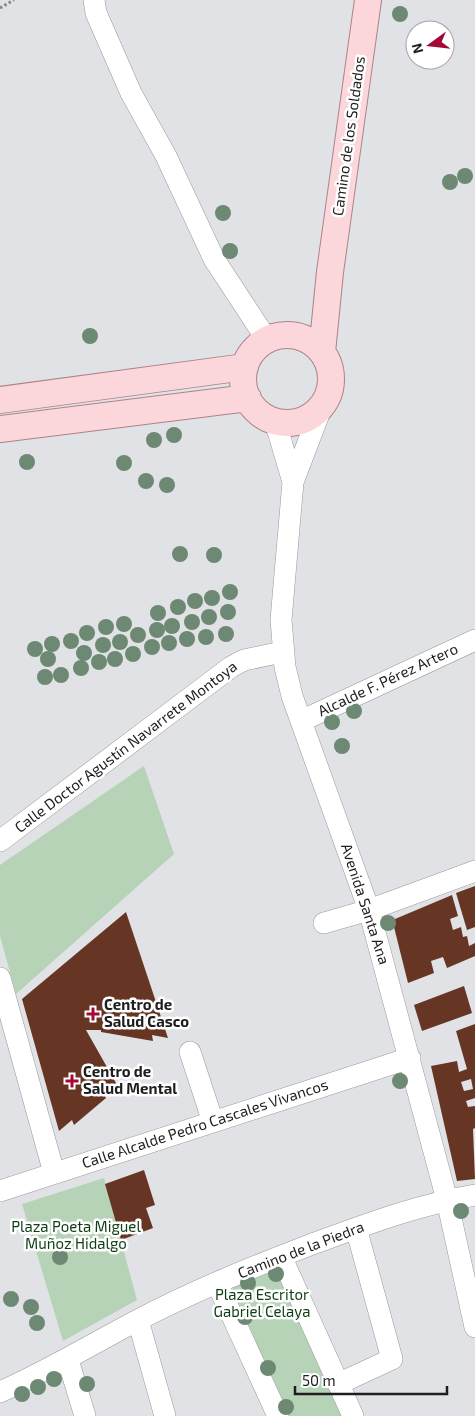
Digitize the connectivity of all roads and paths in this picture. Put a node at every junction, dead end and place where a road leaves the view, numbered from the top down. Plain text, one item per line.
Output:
1 (14, 0) edge
2 (94, 0) edge
3 (368, 0) edge
4 (0, 8) edge
5 (330, 272) junction
6 (276, 338) junction
7 (322, 352) junction
8 (245, 367) junction
9 (248, 398) junction
10 (0, 400) edge
11 (322, 406) junction
12 (275, 421) junction
13 (0, 429) edge
14 (293, 482) junction
15 (475, 640) edge
16 (282, 652) junction
17 (301, 721) junction
18 (0, 841) edge
19 (475, 871) edge
20 (369, 910) junction
21 (324, 923) dead end
22 (0, 978) edge
23 (8, 1034) edge
24 (190, 1052) dead end
25 (410, 1058) junction
26 (213, 1122) junction
27 (54, 1173) junction
28 (0, 1191) edge
29 (475, 1195) edge
30 (447, 1200) junction
31 (356, 1228) junction
32 (281, 1256) junction
33 (216, 1283) junction
34 (138, 1320) junction
35 (475, 1327) edge
36 (68, 1360) junction
37 (338, 1384) junction
38 (0, 1392) edge
39 (84, 1416) edge
40 (165, 1416) edge
41 (278, 1416) edge
42 (353, 1416) edge

1 - 4 path
2 - 6 street
3 - 5 main road, Camino de los Soldados
5 - 6 main road, Camino de los Soldados
5 - 7 main road, Camino de los Soldados
6 - 7 main road
6 - 8 main road
7 - 11 main road
8 - 9 main road
8 - 10 main road
9 - 12 main road
9 - 13 main road
11 - 12 main road
11 - 14 street
12 - 14 street
14 - 16 street, Avenida Santa Ana
15 - 17 street, Alcalde F. Pérez Artero
16 - 17 street, Avenida Santa Ana
16 - 18 street, Calle Doctor Agustín Navarrete Montoya
17 - 20 street, Avenida Santa Ana
19 - 20 street
20 - 21 street
20 - 25 street, Avenida Santa Ana
22 - 23 street
23 - 27 street
24 - 26 street
25 - 26 street, Calle Alcalde Pedro Cascales Vivancos
25 - 30 street, Avenida Santa Ana
26 - 27 street, Calle Alcalde Pedro Cascales Vivancos
27 - 28 street, Calle Alcalde Pedro Cascales Vivancos
29 - 30 street, Camino de la Piedra
30 - 31 street, Camino de la Piedra
30 - 35 street, Avenida Santa Ana
31 - 32 street, Camino de la Piedra
31 - 37 street
32 - 33 street, Camino de la Piedra
32 - 37 street
33 - 34 street, Camino de la Piedra
33 - 41 street
34 - 36 street, Camino de la Piedra
34 - 40 street
36 - 38 street, Camino de la Piedra
36 - 39 street
37 - 42 street

